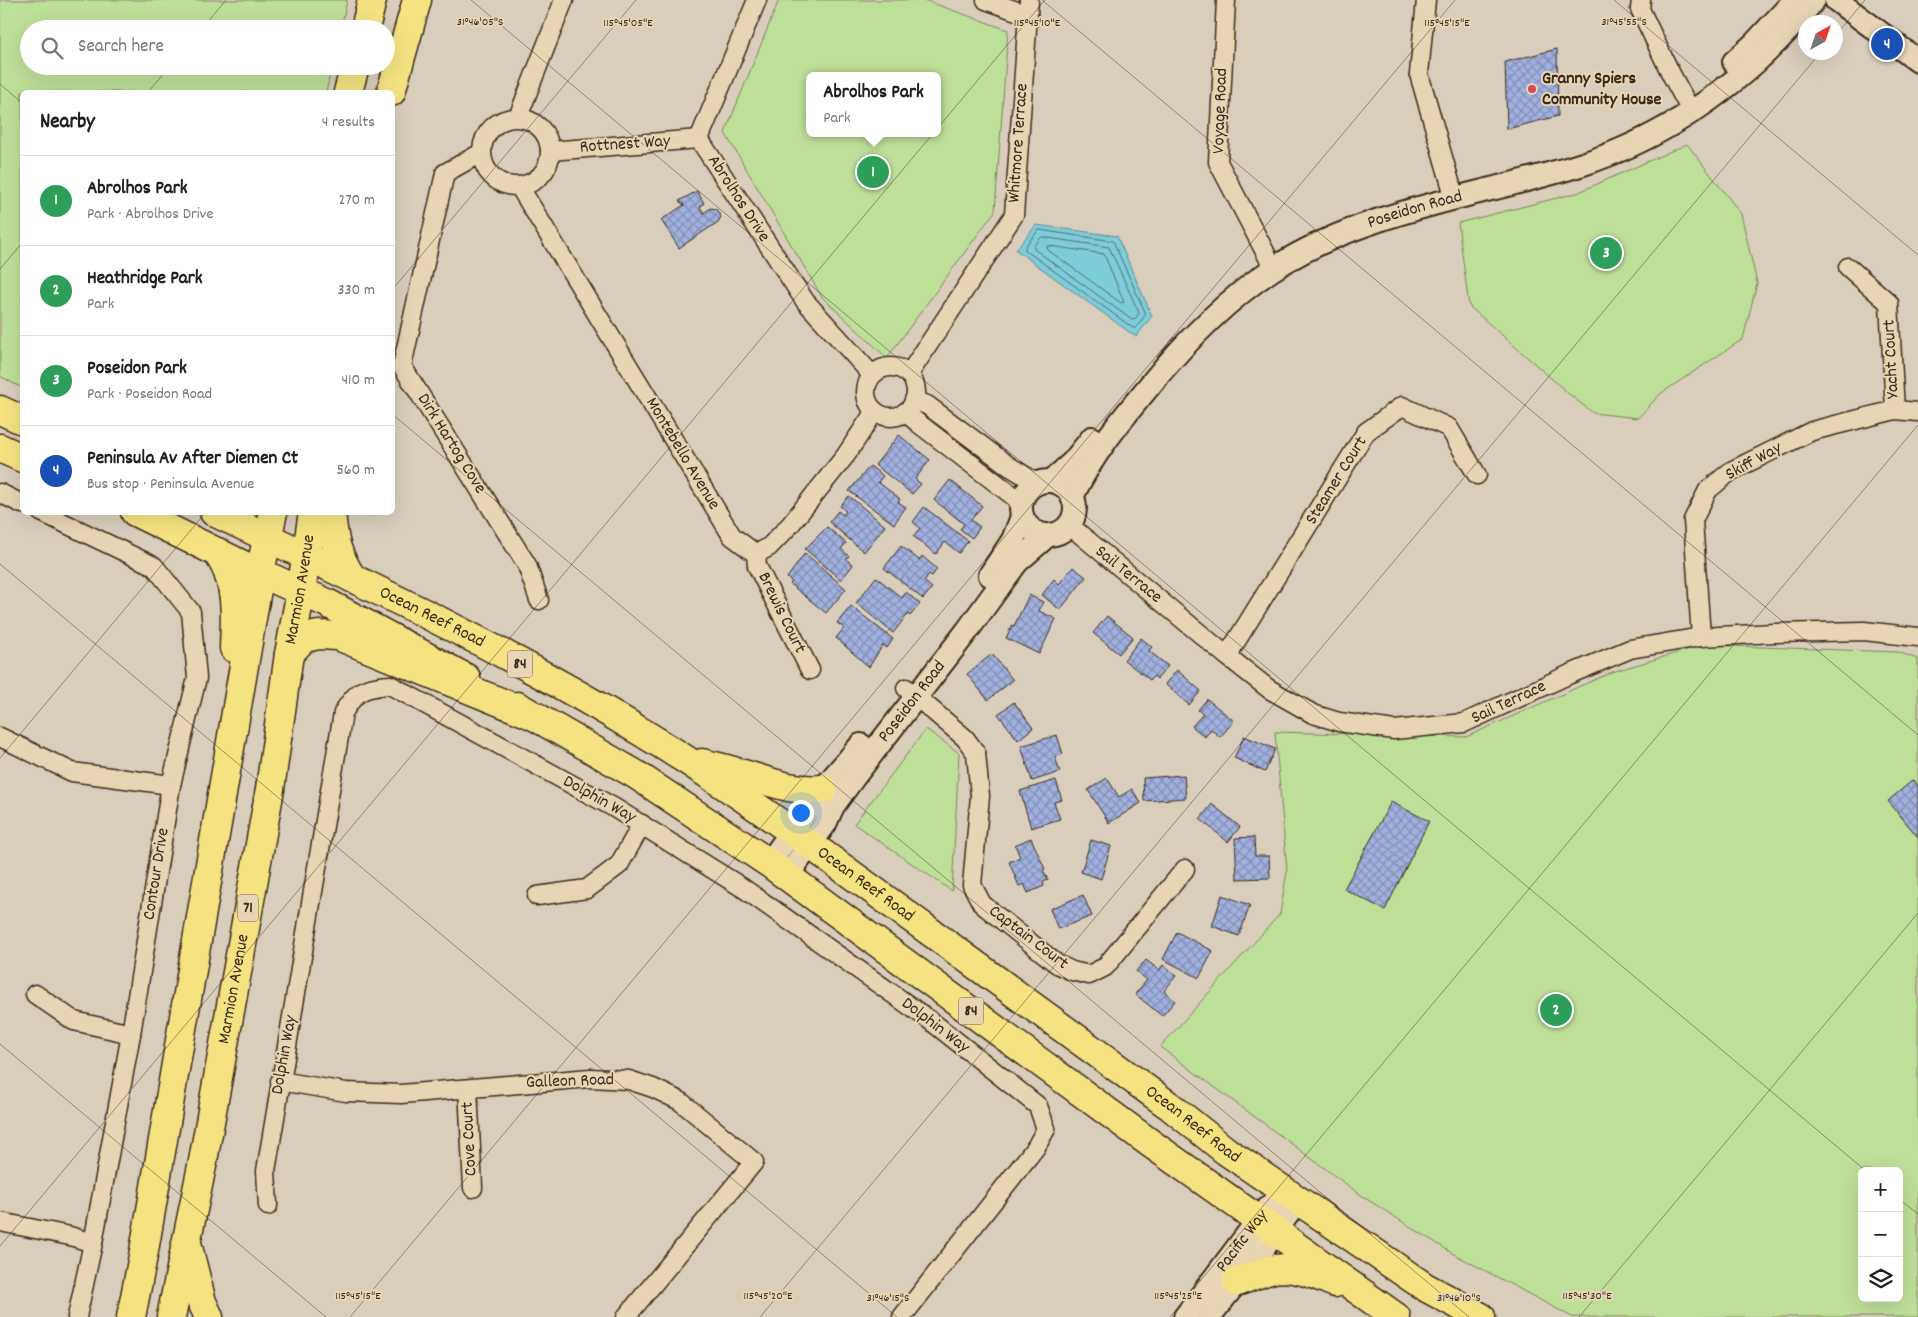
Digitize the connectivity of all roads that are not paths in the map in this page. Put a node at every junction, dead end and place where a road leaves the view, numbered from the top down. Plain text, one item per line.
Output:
1 (372, 0) edge
2 (417, 0) edge
3 (564, 0) edge
4 (756, 0) edge
5 (986, 0) edge
6 (1226, 0) edge
7 (1426, 0) edge
8 (1641, 0) edge
9 (1795, 0) edge
10 (1814, 0) edge
11 (1836, 0) edge
12 (1856, 0) edge
13 (1029, 8) edge
14 (367, 20) edge
15 (1918, 48) edge
16 (1918, 61) edge
17 (353, 75) edge
18 (349, 90) edge
19 (392, 90) edge
20 (1688, 107) junction
21 (518, 117) junction
22 (699, 139) junction
23 (550, 151) junction
24 (481, 153) junction
25 (519, 186) junction
26 (1453, 193) junction
27 (1271, 262) junction
28 (1848, 267) dead end
29 (908, 374) junction
30 (872, 375) junction
31 (910, 406) junction
32 (0, 410) edge
33 (1895, 410) junction
34 (875, 411) junction
35 (1918, 412) edge
36 (20, 419) edge
37 (0, 448) edge
38 (20, 457) edge
39 (1478, 475) dead end
40 (1044, 482) junction
41 (0, 494) edge
42 (1072, 496) junction
43 (20, 503) edge
44 (1022, 509) junction
45 (47, 515) edge
46 (141, 515) edge
47 (227, 515) edge
48 (313, 515) edge
49 (331, 515) edge
50 (270, 525) edge
51 (1069, 525) junction
52 (1048, 535) junction
53 (218, 552) junction
54 (756, 554) junction
55 (306, 556) junction
56 (260, 572) junction
57 (352, 578) junction
58 (302, 591) junction
59 (539, 600) dead end
60 (1701, 637) junction
61 (1918, 637) edge
62 (289, 654) junction
63 (1227, 656) junction
64 (810, 670) dead end
65 (911, 693) junction
66 (537, 717) junction
67 (0, 737) edge
68 (684, 759) junction
69 (171, 785) junction
70 (823, 789) junction
71 (642, 824) junction
72 (216, 829) junction
73 (801, 837) junction
74 (778, 869) junction
75 (1184, 869) dead end
76 (537, 896) dead end
77 (36, 994) dead end
78 (131, 1034) junction
79 (280, 1081) junction
80 (468, 1089) junction
81 (473, 1188) dead end
82 (1291, 1195) junction
83 (268, 1206) dead end
84 (0, 1222) edge
85 (1267, 1225) junction
86 (186, 1241) junction
87 (93, 1244) junction
88 (1237, 1282) junction
89 (1366, 1296) junction
90 (78, 1317) edge
91 (131, 1317) edge
92 (171, 1317) edge
93 (210, 1317) edge
94 (626, 1317) edge
95 (902, 1317) edge
96 (1185, 1317) edge
97 (1209, 1317) edge
98 (1396, 1317) edge
99 (1481, 1317) edge

1 - 14 main road
2 - 19 main road
3 - 21 street
4 - 22 street, Abrolhos Drive
5 - 13 street
6 - 27 street, Voyage Road
7 - 26 street
8 - 20 street
9 - 20 street, Poseidon Road
10 - 20 street, Poseidon Road
11 - 16 street
12 - 15 street
13 - 29 street, Whitmore Terrace
17 - 18 main road
20 - 26 street, Poseidon Road
21 - 23 street
21 - 24 street
22 - 23 street, Rottnest Way
22 - 30 street, Abrolhos Drive
23 - 25 street
24 - 25 street
24 - 59 street, Dirk Hartog Cove
25 - 54 street, Montebello Avenue
26 - 27 street, Poseidon Road
27 - 40 street, Poseidon Road
27 - 42 street, Poseidon Road
28 - 33 street, Yacht Court
29 - 30 street
29 - 31 street
30 - 34 street
31 - 34 street
31 - 40 street
31 - 44 street
32 - 36 main road
33 - 35 street, Skiff Way
33 - 60 street, Skiff Way
34 - 54 street
37 - 38 main road
39 - 63 street, Steamer Court
40 - 42 street
40 - 44 street
41 - 43 street
42 - 51 street
44 - 52 street
44 - 65 street, Poseidon Road
45 - 69 street, Contour Drive
46 - 53 main road, Ocean Reef Road
47 - 50 main road, Ocean Reef Road
48 - 55 main road, Marmion Avenue / 71
49 - 57 main road
50 - 55 main road, Ocean Reef Road
50 - 56 main road
51 - 52 street
51 - 63 street, Sail Terrace
52 - 65 street, Poseidon Road
53 - 56 main road, Ocean Reef Road
53 - 72 main road
54 - 64 street, Brewis Court
55 - 57 main road, Ocean Reef Road / 84
55 - 58 main road, Marmion Avenue / 71
56 - 58 main road, Ocean Reef Road
56 - 72 main road
57 - 68 main road, Ocean Reef Road / 84
58 - 62 main road, Marmion Avenue / 71
58 - 66 main road, Ocean Reef Road / 84
60 - 61 street, Sail Terrace
60 - 63 street, Sail Terrace
62 - 66 main road
62 - 86 main road, Marmion Avenue / 71
65 - 70 street, Poseidon Road
65 - 73 street, Poseidon Road
65 - 75 street, Captain Court
66 - 74 main road, Ocean Reef Road / 84
67 - 69 street
68 - 70 main road
68 - 73 main road, Ocean Reef Road / 84
69 - 78 street, Contour Drive
70 - 73 street, Poseidon Road
71 - 76 street
71 - 79 street, Dolphin Way
71 - 95 street, Dolphin Way
72 - 91 main road
73 - 74 street, Poseidon Road
73 - 82 main road, Ocean Reef Road / 84
74 - 85 main road, Ocean Reef Road / 84
77 - 78 street
78 - 87 street, Contour Drive
79 - 80 street, Galleon Road
79 - 83 street, Dolphin Way
80 - 81 street, Cove Court
80 - 94 street, Galleon Road
82 - 85 street, Pacific Way
82 - 99 main road, Ocean Reef Road / 84
84 - 87 street
85 - 88 street, Pacific Way
85 - 89 main road, Ocean Reef Road / 84
85 - 96 street, Pacific Way
86 - 92 main road, Marmion Avenue / 71
86 - 93 main road
87 - 90 street, Contour Drive
88 - 89 main road
88 - 97 street, Pacific Way
89 - 98 main road, Ocean Reef Road / 84

